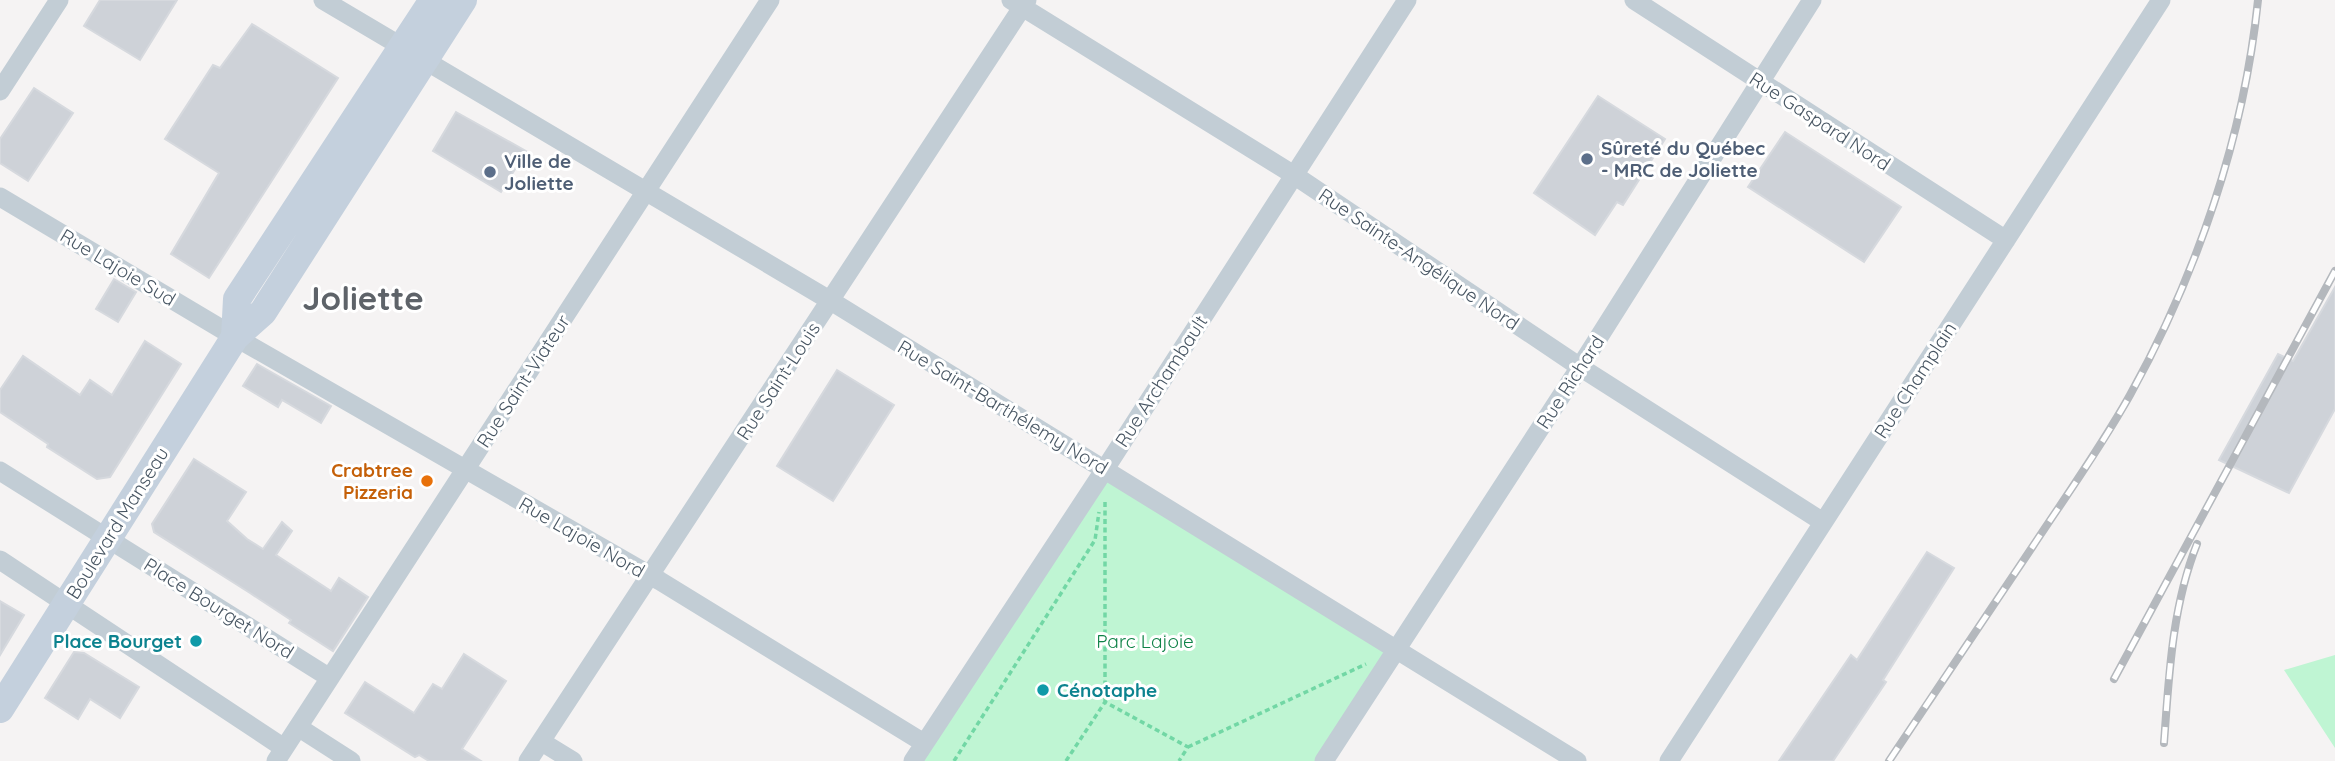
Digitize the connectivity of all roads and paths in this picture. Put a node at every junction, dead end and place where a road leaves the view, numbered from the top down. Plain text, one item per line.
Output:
1 (59, 0) edge
2 (323, 0) edge
3 (433, 0) edge
4 (463, 0) edge
5 (770, 0) edge
6 (1407, 0) edge
7 (1634, 0) edge
8 (1812, 0) edge
9 (2161, 0) edge
10 (1020, 2) edge
11 (414, 53) junction
12 (1761, 83) junction
13 (0, 91) edge
14 (1294, 175) junction
15 (646, 190) junction
16 (0, 197) edge
17 (2006, 240) junction
18 (831, 301) junction
19 (235, 337) junction
20 (1580, 367) junction
21 (1105, 469) junction
22 (0, 471) edge
23 (464, 471) junction
24 (1823, 522) junction
25 (108, 538) junction
26 (0, 560) edge
27 (650, 576) junction
28 (66, 604) junction
29 (1396, 650) junction
30 (330, 678) junction
31 (1105, 702) junction
32 (0, 709) edge
33 (298, 727) junction
34 (542, 741) junction
35 (924, 743) junction
36 (1188, 747) junction
37 (280, 755) edge
38 (351, 761) edge
39 (528, 761) edge
40 (573, 761) edge
41 (913, 761) edge
42 (954, 761) edge
43 (1066, 761) edge
44 (1179, 761) edge
45 (1324, 761) edge
46 (1577, 761) edge
47 (1668, 761) edge

1 - 13 street
2 - 11 street, Rue Saint-Barthélemy Nord
3 - 11 main road, Boulevard Manseau
4 - 11 main road, Boulevard Manseau
5 - 15 street, Rue Saint-Viateur
6 - 14 street, Rue Archambault
7 - 12 street, Rue Gaspard Nord
8 - 12 street, Rue Richard
9 - 17 street, Rue Champlain
10 - 14 street, Rue Sainte-Angélique Nord
10 - 18 street, Rue Saint-Louis
11 - 15 street, Rue Saint-Barthélemy Nord
11 - 19 main road, Boulevard Manseau
12 - 17 street, Rue Gaspard Nord
12 - 20 street, Rue Richard
14 - 20 street, Rue Sainte-Angélique Nord
14 - 21 street, Rue Archambault
15 - 18 street, Rue Saint-Barthélemy Nord
15 - 23 street, Rue Saint-Viateur
16 - 19 street, Rue Lajoie Sud
17 - 24 street, Rue Champlain
18 - 21 street, Rue Saint-Barthélemy Nord
18 - 27 street, Rue Saint-Louis
19 - 23 street, Rue Lajoie Nord
19 - 25 main road, Boulevard Manseau
20 - 24 street, Rue Sainte-Angélique Nord
20 - 29 street, Rue Richard
21 - 29 street, Rue Saint-Barthélemy Nord
21 - 31 path
21 - 35 street, Rue Archambault
21 - 42 path
22 - 25 street, Place Bourget Nord
23 - 27 street, Rue Lajoie Nord
23 - 30 street, Rue Saint-Viateur
24 - 47 street, Rue Champlain
25 - 28 main road, Boulevard Manseau
25 - 30 street, Place Bourget Nord
26 - 28 street
27 - 34 street, Rue Saint-Louis
27 - 35 street, Rue Lajoie Nord
28 - 32 main road, Boulevard Manseau
28 - 37 street
29 - 36 path
29 - 45 street, Rue Richard
29 - 46 street, Rue Saint-Barthélemy Nord
30 - 33 street, Rue Saint-Viateur
31 - 36 path
31 - 43 path
33 - 37 street, Rue Saint-Viateur
33 - 38 street
34 - 39 street, Rue Saint-Louis
34 - 40 street
35 - 41 street, Rue Archambault
36 - 44 path

